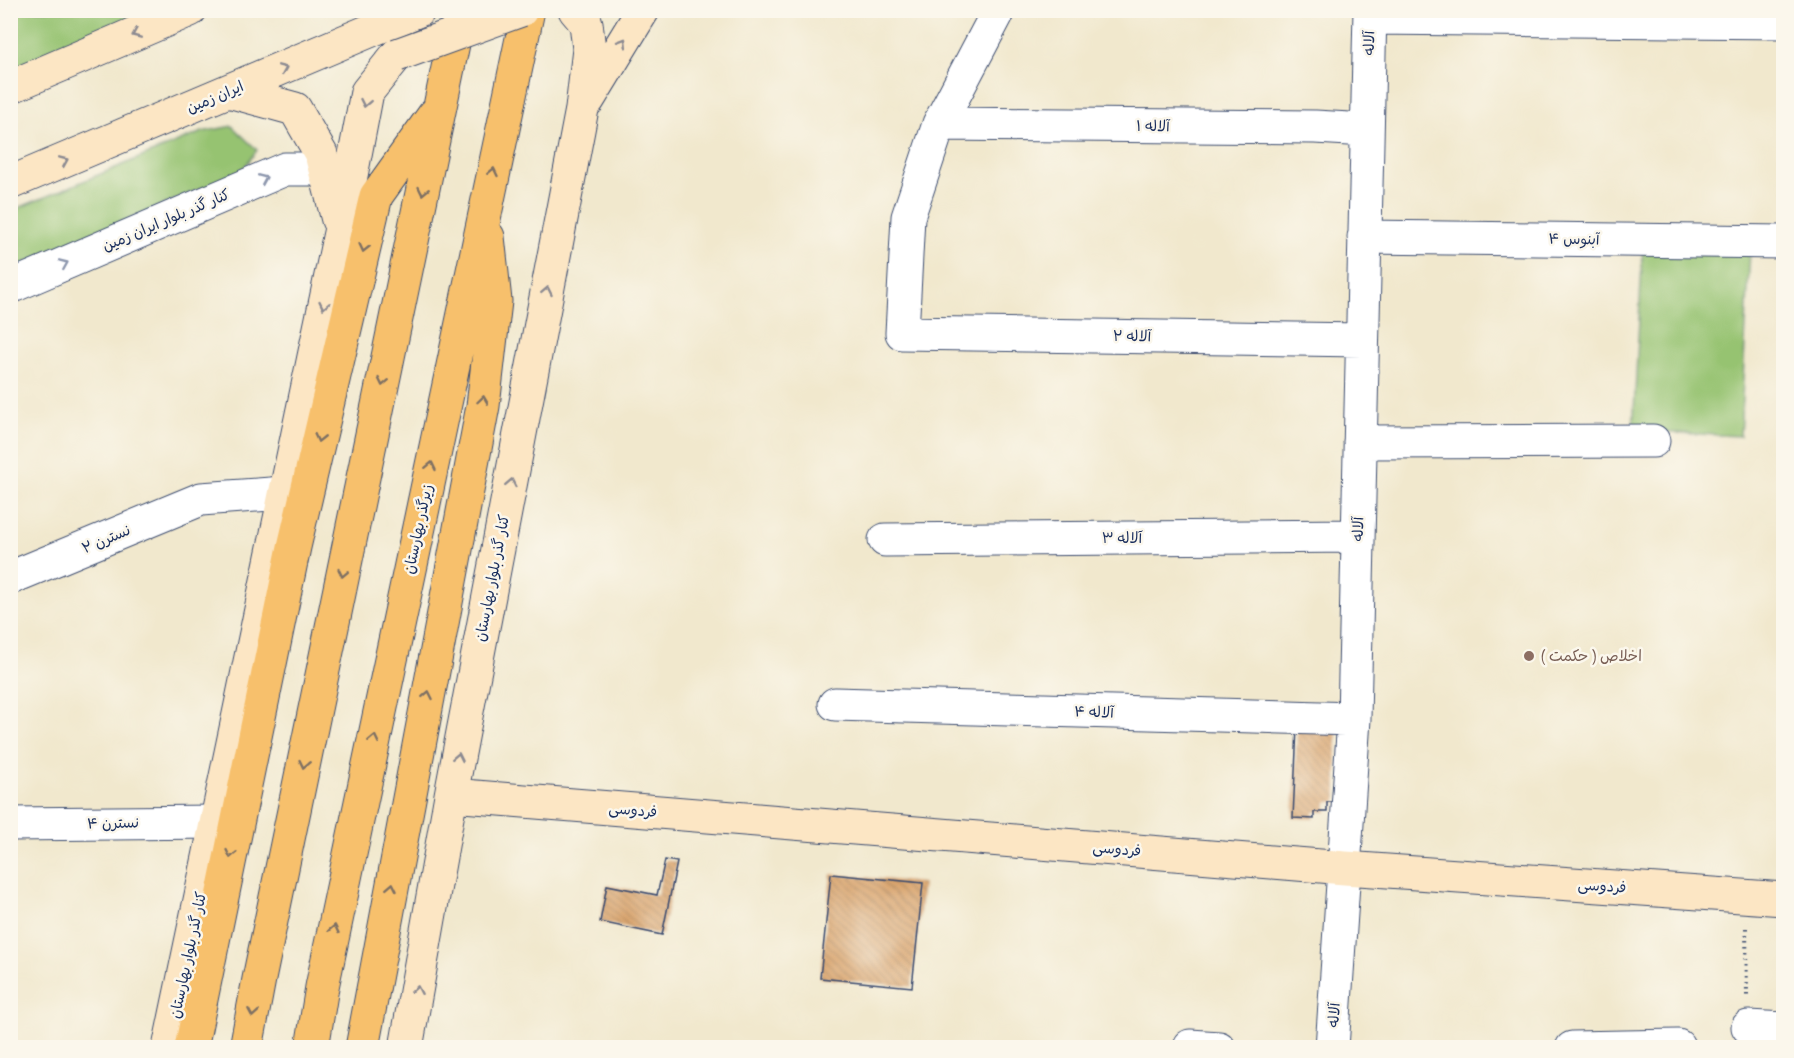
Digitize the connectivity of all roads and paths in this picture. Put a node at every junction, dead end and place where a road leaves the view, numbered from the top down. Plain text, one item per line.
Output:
1 (190, 10) edge
2 (419, 10) edge
3 (460, 10) edge
4 (521, 10) edge
5 (528, 10) edge
6 (575, 10) edge
7 (643, 10) edge
8 (999, 10) edge
9 (1370, 14) edge
10 (1784, 22) edge
11 (10, 87) edge
12 (229, 91) junction
13 (440, 106) junction
14 (582, 109) junction
15 (939, 124) junction
16 (1367, 130) junction
17 (324, 169) junction
18 (10, 183) edge
19 (485, 208) junction
20 (340, 228) junction
21 (1364, 237) junction
22 (1784, 242) edge
23 (10, 287) edge
24 (1362, 340) junction
25 (1653, 441) dead end
26 (1360, 442) junction
27 (284, 493) junction
28 (1358, 536) junction
29 (885, 540) dead end
30 (10, 578) edge
31 (835, 704) dead end
32 (1354, 719) junction
33 (451, 795) junction
34 (216, 822) junction
35 (10, 824) edge
36 (1345, 868) junction
37 (1746, 896) junction
38 (1784, 899) edge
39 (1748, 1027) joint
40 (1784, 1029) edge
41 (1678, 1046) dead end
42 (169, 1047) edge
43 (191, 1047) edge
44 (246, 1047) edge
45 (312, 1047) edge
46 (362, 1047) edge
47 (406, 1047) edge
48 (1332, 1047) edge
49 (1572, 1047) edge

1 -> 11 main road
12 -> 2 main road, ایران زمین
3 - 13 main road
4 -> 20 main road, کنار گذر بلوار بهارستان, bridge
19 -> 5 main road, زیرگذر بهارستان
6 - 14 main road, کنار گذر بلوار بهارستان
14 -> 7 main road
8 - 15 street
9 - 10 street
9 - 16 street, آلاله
12 - 17 main road
18 -> 12 main road, ایران زمین
13 -> 43 main road
13 -> 44 main road
33 -> 14 main road, کنار گذر بلوار بهارستان
15 - 16 street, آلاله ۱
15 - 24 street, آلاله ۲
16 - 21 street, آلاله
17 - 20 main road
23 -> 17 street, کنار گذر بلوار ایران زمین
45 -> 19 main road, زیرگذر بهارستان
46 -> 19 main road
20 -> 27 main road, کنار گذر بلوار بهارستان
21 - 22 street, آبنوس ۴
21 - 24 street, آلاله
24 - 26 street, آلاله
25 - 26 street
26 - 28 street, آلاله
27 - 30 street, نسترن ۲
27 - 34 main road, کنار گذر بلوار بهارستان
28 - 29 street, آلاله ۳
28 - 32 street, آلاله
31 - 32 street, آلاله ۴
32 - 36 street, آلاله
33 - 36 main road, فردوسی
47 -> 33 main road, کنار گذر بلوار بهارستان
34 - 35 street, نسترن ۴
34 - 42 main road, کنار گذر بلوار بهارستان
36 - 37 main road, فردوسی
36 - 48 street, آلاله
37 - 38 main road, فردوسی
37 - 39 path
39 - 40 street
41 - 49 street

